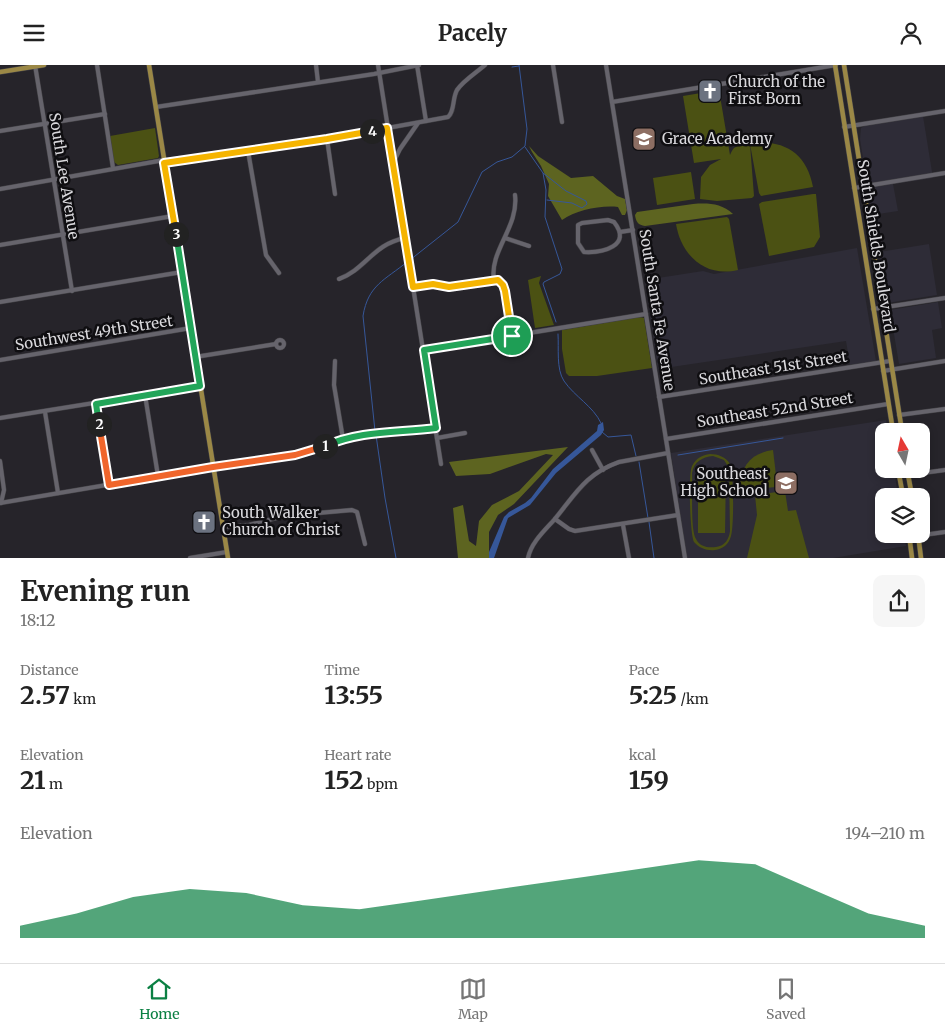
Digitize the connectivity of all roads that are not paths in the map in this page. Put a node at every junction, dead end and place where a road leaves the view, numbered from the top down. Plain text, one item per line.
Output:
1 (44, 65) edge
2 (97, 65) edge
3 (149, 65) edge
4 (316, 65) edge
5 (378, 65) edge
6 (417, 65) edge
7 (486, 65) edge
8 (552, 65) edge
9 (606, 65) edge
10 (835, 65) edge
11 (844, 65) edge
12 (35, 66) edge
13 (0, 72) edge
14 (379, 72) junction
15 (318, 82) junction
16 (612, 102) junction
17 (156, 107) junction
18 (945, 111) edge
19 (105, 114) junction
20 (426, 121) junction
21 (44, 123) junction
22 (418, 123) junction
23 (562, 123) dead end
24 (853, 125) junction
25 (844, 127) junction
26 (387, 128) junction
27 (0, 131) edge
28 (327, 139) junction
29 (248, 151) junction
30 (164, 162) junction
31 (393, 163) junction
32 (113, 168) junction
33 (945, 173) edge
34 (53, 180) junction
35 (863, 186) junction
36 (854, 188) junction
37 (0, 189) edge
38 (335, 194) dead end
39 (515, 195) dead end
40 (173, 216) junction
41 (633, 230) junction
42 (620, 232) junction
43 (63, 235) junction
44 (405, 238) junction
45 (505, 238) junction
46 (0, 245) edge
47 (529, 246) dead end
48 (182, 272) junction
49 (278, 273) dead end
50 (339, 279) dead end
51 (494, 280) junction
52 (413, 287) junction
53 (72, 291) junction
54 (945, 297) edge
55 (0, 302) edge
56 (882, 308) junction
57 (873, 309) junction
58 (646, 314) junction
59 (191, 329) junction
60 (512, 336) junction
61 (276, 344) dead end
62 (424, 350) junction
63 (195, 357) junction
64 (0, 360) edge
65 (335, 361) dead end
66 (890, 361) junction
67 (945, 361) edge
68 (882, 363) junction
69 (892, 369) junction
70 (883, 371) junction
71 (200, 386) junction
72 (146, 395) junction
73 (659, 397) junction
74 (96, 404) junction
75 (888, 404) junction
76 (945, 409) edge
77 (45, 412) junction
78 (899, 415) junction
79 (0, 418) edge
80 (891, 423) edge
81 (900, 423) edge
82 (436, 428) junction
83 (464, 433) dead end
84 (437, 438) junction
85 (344, 439) junction
86 (666, 439) junction
87 (592, 450) dead end
88 (668, 453) junction
89 (0, 461) edge
90 (441, 464) dead end
91 (213, 467) junction
92 (603, 469) junction
93 (945, 470) edge
94 (930, 472) edge
95 (158, 476) junction
96 (109, 485) junction
97 (58, 493) junction
98 (0, 503) edge
99 (678, 515) junction
100 (554, 519) junction
101 (623, 525) junction
102 (223, 527) junction
103 (945, 532) edge
104 (930, 534) edge
105 (910, 543) edge
106 (919, 543) edge
107 (365, 544) dead end
108 (227, 552) junction
109 (190, 558) edge
110 (228, 558) edge
111 (528, 558) edge
112 (629, 558) edge
113 (685, 558) edge
114 (912, 558) edge
115 (922, 558) edge

1 - 12 main road
2 - 19 street
3 - 17 main road
4 - 15 street
5 - 14 street
6 - 14 street
6 - 20 street
7 - 20 street
8 - 23 street
9 - 16 street, South Santa Fe Avenue
10 - 16 street
10 - 25 main road, South Shields Boulevard
11 - 24 main road, South Shields Boulevard
12 - 13 main road
12 - 21 street, South Lee Avenue
14 - 15 street
14 - 26 street
15 - 17 street
16 - 41 street, South Santa Fe Avenue
17 - 30 main road
18 - 24 street
19 - 21 street
19 - 32 street
20 - 22 street
21 - 27 street
21 - 34 street, South Lee Avenue
22 - 26 street
22 - 31 street
24 - 25 street
24 - 35 main road, South Shields Boulevard
25 - 36 main road, South Shields Boulevard
26 - 28 street
26 - 31 street
28 - 29 street
28 - 38 street
29 - 30 street
29 - 49 street
30 - 32 street
30 - 40 main road
31 - 44 street
32 - 34 street
33 - 35 street
34 - 37 street
34 - 43 street, South Lee Avenue
35 - 36 street
35 - 56 main road, South Shields Boulevard
36 - 57 main road, South Shields Boulevard
39 - 45 street
40 - 43 street
40 - 48 main road
41 - 42 street
41 - 58 street, South Santa Fe Avenue
42 - 42 street
43 - 46 street
43 - 53 street, South Lee Avenue
44 - 50 street
44 - 52 street
45 - 47 street
45 - 51 street
48 - 53 street
48 - 59 main road
51 - 52 street
51 - 60 street
52 - 62 street
53 - 55 street
54 - 56 street
56 - 57 street
56 - 66 main road, South Shields Boulevard
57 - 68 main road, South Shields Boulevard
58 - 60 street
58 - 73 street, South Santa Fe Avenue
59 - 63 main road
59 - 64 street, Southwest 49th Street
60 - 62 street
61 - 63 street
62 - 82 street
63 - 71 main road
65 - 85 street
66 - 68 street, Southeast 51st Street
66 - 69 main road, South Shields Boulevard
67 - 69 street
68 - 70 main road, South Shields Boulevard
68 - 73 street, Southeast 51st Street
69 - 70 street
69 - 78 main road, South Shields Boulevard
70 - 75 main road, South Shields Boulevard
71 - 72 street
71 - 91 main road
72 - 74 street
72 - 95 street
73 - 86 street, South Santa Fe Avenue
74 - 77 street
74 - 96 street
75 - 80 main road, South Shields Boulevard
75 - 86 street, Southeast 52nd Street
76 - 78 street
77 - 79 street
77 - 97 street
78 - 81 main road, South Shields Boulevard
82 - 84 street
82 - 85 street
83 - 84 street
84 - 90 street
85 - 91 street
86 - 88 street, South Santa Fe Avenue
87 - 92 street
88 - 92 street
88 - 99 street, South Santa Fe Avenue
89 - 98 street
91 - 95 street
91 - 102 main road
92 - 100 street
93 - 94 street
95 - 96 street
96 - 97 street
97 - 98 street
99 - 101 street
99 - 113 street, South Santa Fe Avenue
100 - 101 street
100 - 111 street
101 - 112 street
102 - 107 street
102 - 108 main road
103 - 104 street
105 - 114 main road
106 - 115 main road
108 - 109 street
108 - 110 main road

